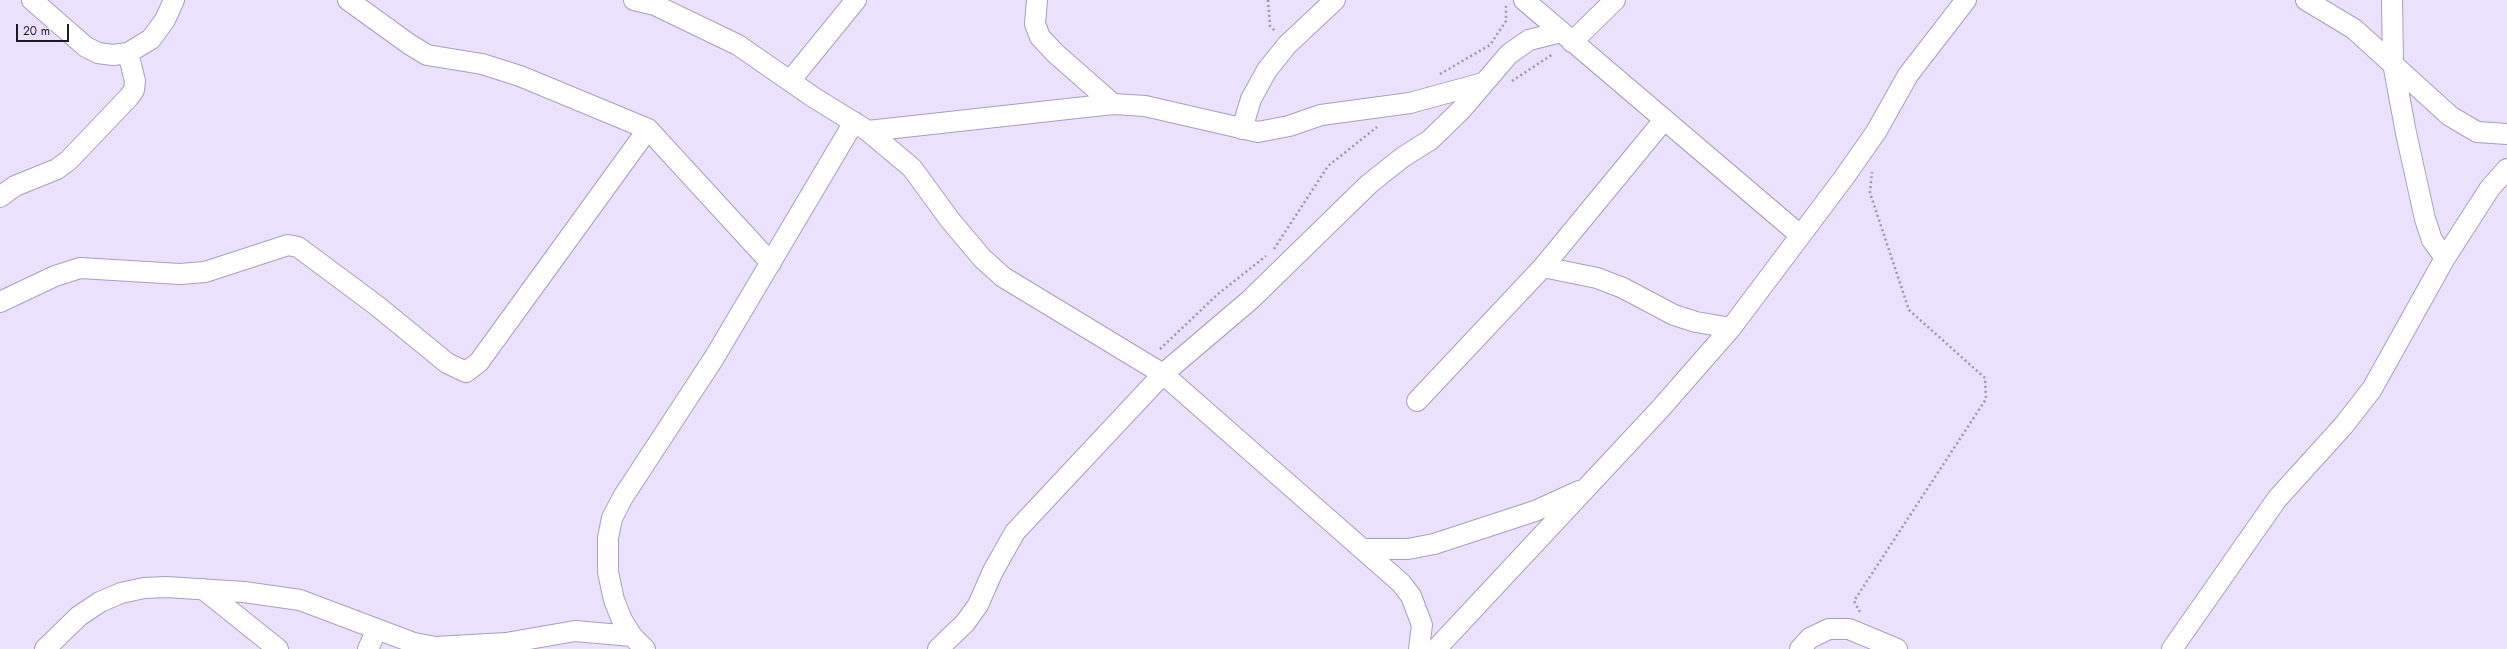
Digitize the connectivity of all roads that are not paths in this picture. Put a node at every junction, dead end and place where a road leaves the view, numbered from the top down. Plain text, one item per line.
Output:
1 (32, 0) edge
2 (174, 0) edge
3 (348, 0) edge
4 (634, 0) edge
5 (856, 0) edge
6 (1037, 0) edge
7 (1335, 0) edge
8 (1524, 0) edge
9 (1615, 0) edge
10 (1966, 0) edge
11 (2306, 0) edge
12 (2392, 0) edge
13 (1566, 37) junction
14 (128, 54) junction
15 (2393, 64) junction
16 (790, 81) junction
17 (1483, 83) junction
18 (1112, 104) junction
19 (1664, 120) junction
20 (861, 126) junction
21 (648, 129) junction
22 (1242, 129) junction
23 (2507, 134) edge
24 (2507, 169) edge
25 (0, 197) edge
26 (1800, 235) junction
27 (2445, 258) junction
28 (771, 263) junction
29 (1543, 266) junction
30 (0, 302) edge
31 (1731, 328) junction
32 (1163, 374) junction
33 (1417, 401) dead end
34 (1588, 487) junction
35 (1364, 549) junction
36 (203, 589) junction
37 (377, 629) junction
38 (638, 642) edge
39 (269, 646) edge
40 (45, 649) edge
41 (368, 649) edge
42 (938, 649) edge
43 (1419, 649) edge
44 (1436, 649) edge
45 (1800, 649) edge
46 (1897, 649) edge
47 (2172, 649) edge

1 - 14 street
2 - 14 street
3 - 21 street
4 - 16 street
5 - 16 street
6 - 18 street
7 - 22 street
8 - 13 street
9 - 13 street
10 - 26 street
11 - 15 street
12 - 15 street
13 - 17 street
13 - 19 street
14 - 25 street
15 - 23 street
15 - 27 street
16 - 20 street
17 - 22 street
17 - 32 street
18 - 20 street
18 - 22 street
19 - 26 street
19 - 29 street
20 - 28 street
20 - 32 street
21 - 28 street
21 - 30 street
24 - 27 street
26 - 31 street
27 - 47 street
28 - 38 street
29 - 31 street
29 - 33 street
31 - 34 street
32 - 35 street
32 - 42 street
34 - 35 street
34 - 44 street
35 - 43 street
36 - 37 street
36 - 39 street
36 - 40 street
37 - 38 street
37 - 41 street
45 - 46 street

